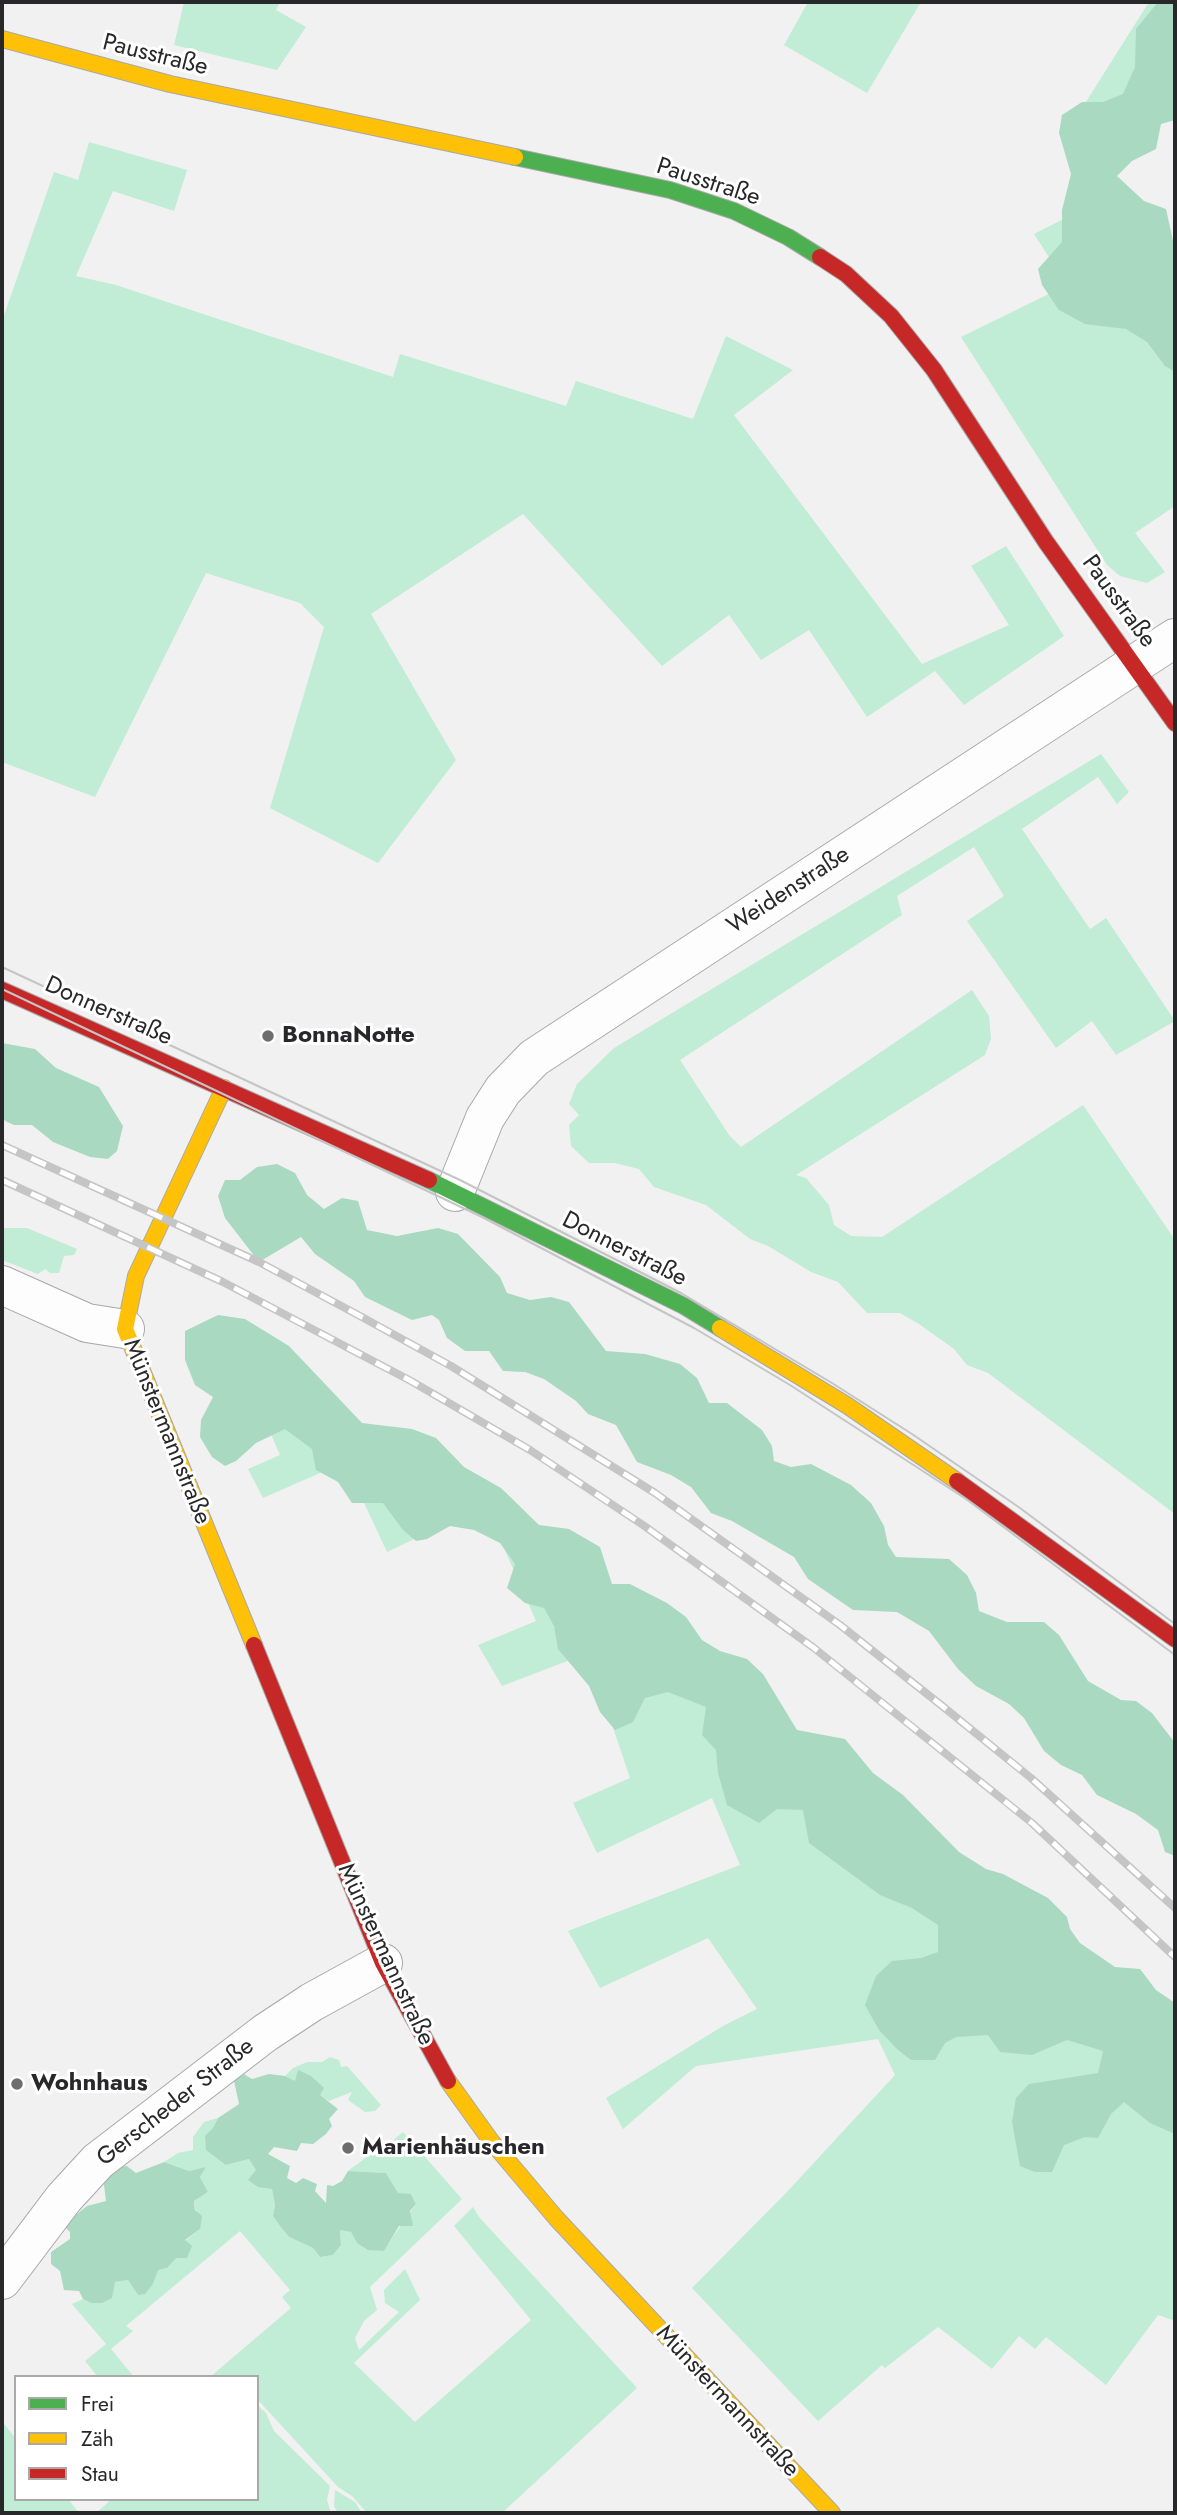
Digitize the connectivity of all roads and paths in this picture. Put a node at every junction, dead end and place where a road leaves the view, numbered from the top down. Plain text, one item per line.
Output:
1 (2, 39) edge
2 (1175, 638) edge
3 (1136, 665) junction
4 (1175, 723) edge
5 (2, 990) edge
6 (224, 1088) junction
7 (455, 1192) junction
8 (2, 1285) edge
9 (125, 1329) junction
10 (1175, 1639) edge
11 (383, 1963) junction
12 (2, 2280) edge
13 (831, 2513) edge

1 - 3 street, Pausstraße
2 - 3 street, Weidenstraße
3 - 4 street, Pausstraße
3 - 7 street, Weidenstraße
5 - 6 street, Donnerstraße
6 - 7 street, Donnerstraße
6 - 9 street, Münstermannstraße
7 - 10 street, Donnerstraße
8 - 9 street, Münstermannstraße
9 - 11 street, Münstermannstraße
11 - 12 street, Gerscheder Straße
11 - 13 street, Münstermannstraße

